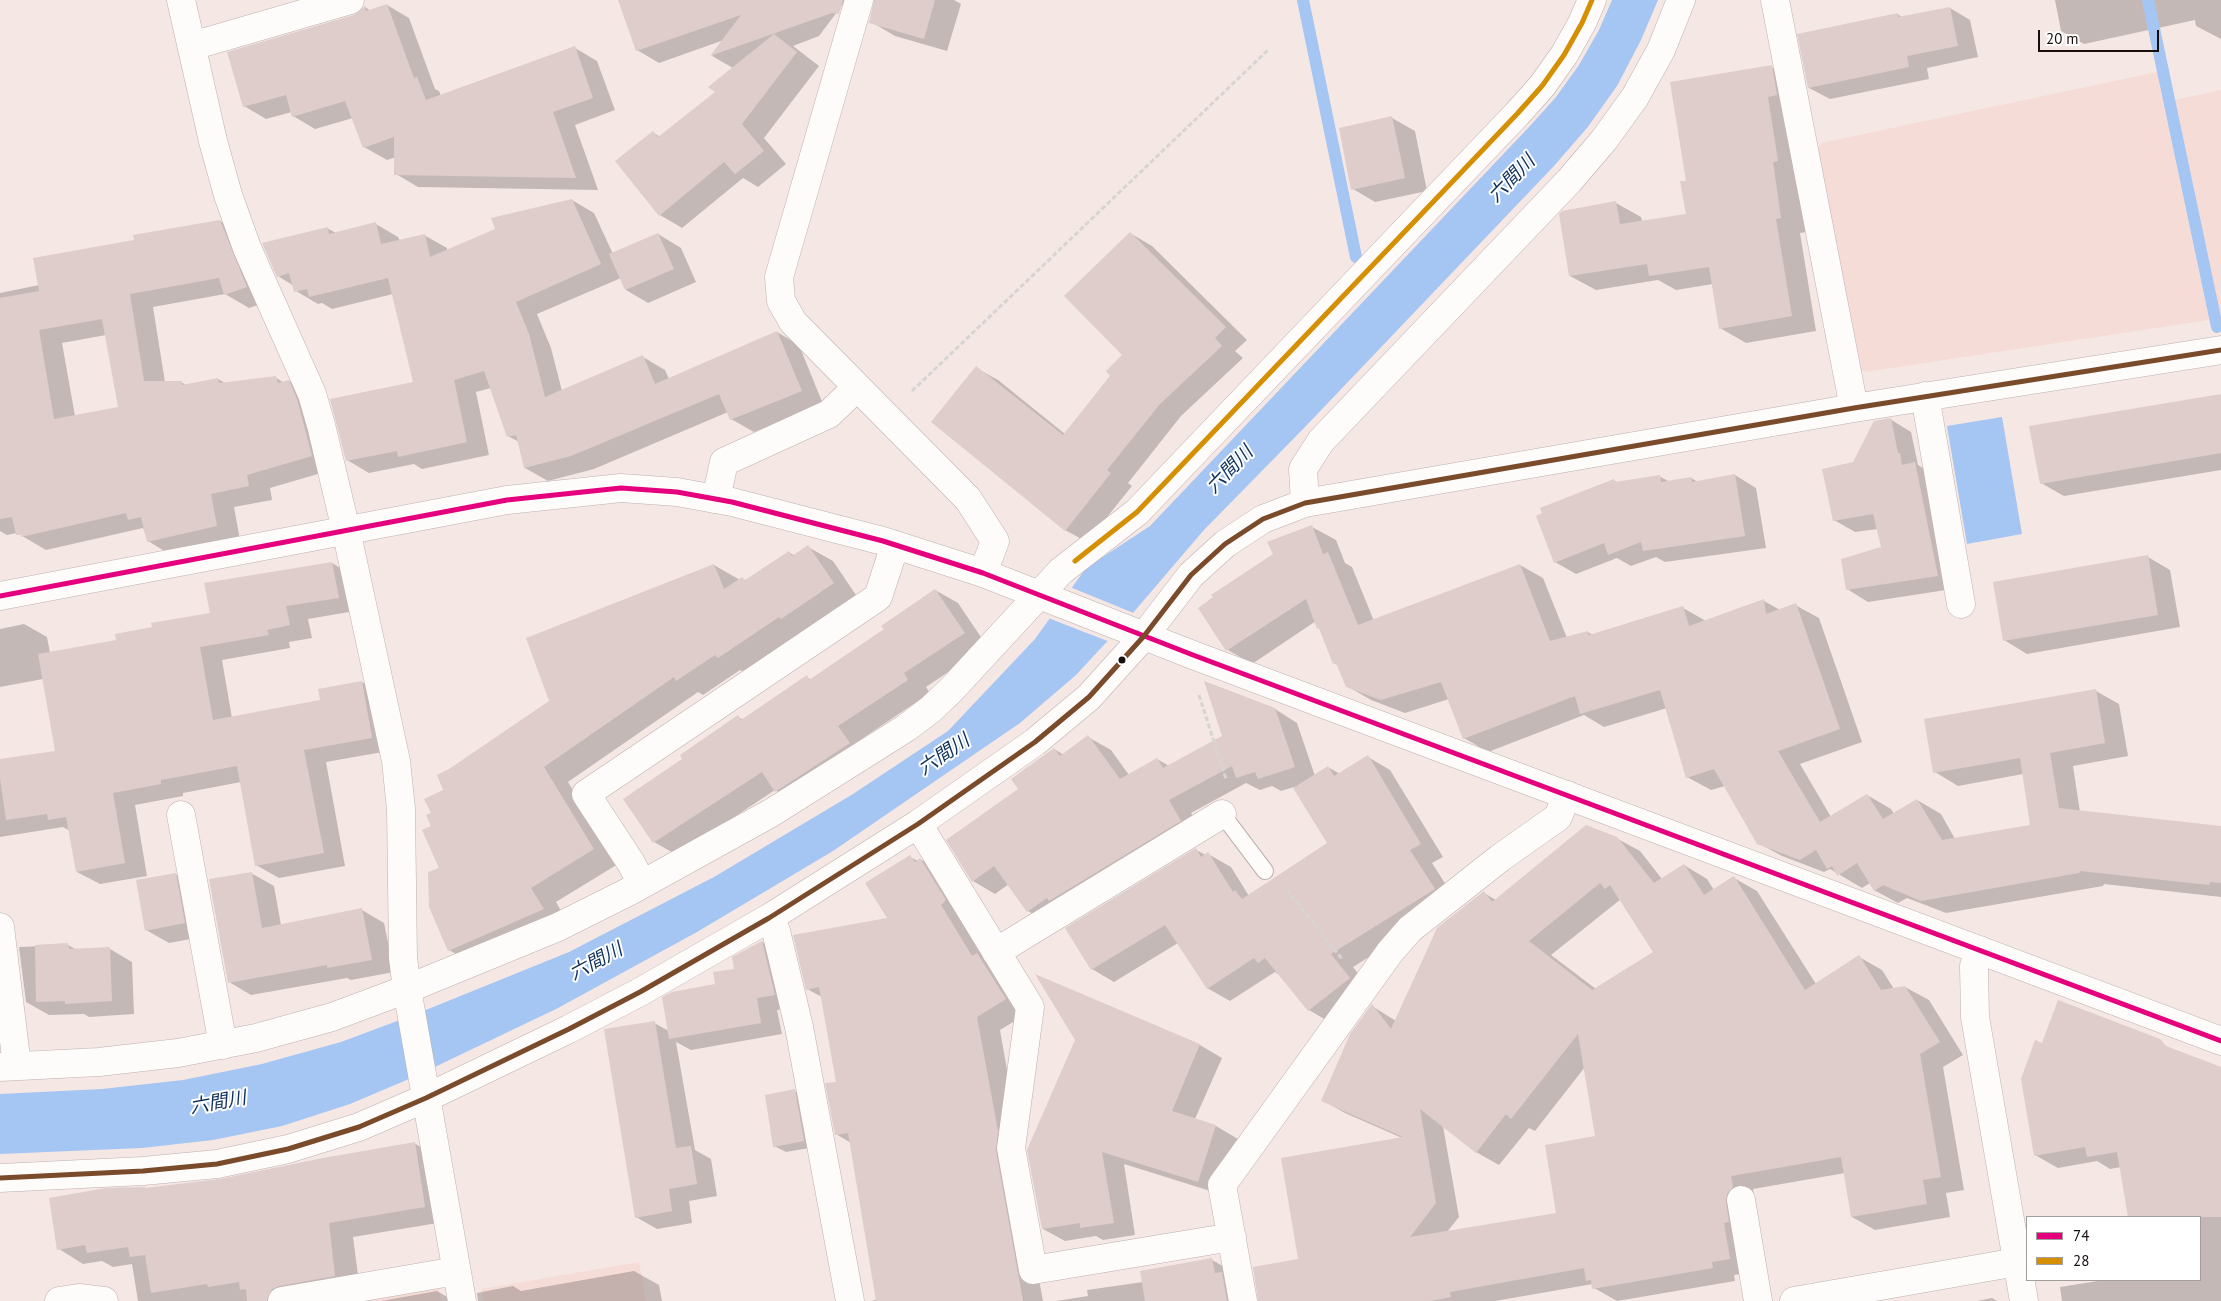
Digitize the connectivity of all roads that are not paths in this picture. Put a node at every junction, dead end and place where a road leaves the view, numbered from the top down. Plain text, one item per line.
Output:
1 (181, 0) edge
2 (350, 0) edge
3 (859, 0) edge
4 (1592, 0) edge
5 (1681, 0) edge
6 (1775, 0) edge
7 (192, 46) junction
8 (2221, 350) edge
9 (857, 387) junction
10 (1925, 396) junction
11 (1854, 408) junction
12 (716, 499) junction
13 (1305, 503) junction
14 (346, 530) junction
15 (895, 544) junction
16 (983, 572) junction
17 (0, 596) edge
18 (1044, 597) junction
19 (1961, 604) dead end
20 (1136, 633) junction
21 (1566, 795) junction
22 (1222, 814) joint
23 (181, 815) dead end
24 (918, 824) junction
25 (1265, 871) road end
26 (642, 884) junction
27 (769, 918) junction
28 (0, 927) edge
29 (1980, 950) junction
30 (996, 952) junction
31 (408, 996) junction
32 (2220, 1036) edge
33 (223, 1045) junction
34 (9, 1066) edge
35 (424, 1091) junction
36 (0, 1178) edge
37 (1741, 1200) dead end
38 (1232, 1237) junction
39 (2017, 1262) junction
40 (456, 1271) junction
41 (59, 1301) edge
42 (104, 1301) edge
43 (282, 1301) edge
44 (462, 1301) edge
45 (850, 1301) edge
46 (1243, 1301) edge
47 (1758, 1301) edge
48 (1794, 1301) edge
49 (2024, 1301) edge

1 - 7 street
2 - 7 street
3 - 9 street
4 - 18 street
5 - 13 street
6 - 11 street
7 - 14 street
8 - 10 street
9 - 12 street
9 - 16 street
10 - 11 street
10 - 19 street
11 - 13 street
12 - 14 street
12 - 15 street
13 - 20 street
14 - 17 street
14 - 31 street
15 - 16 street
15 - 26 street
16 - 18 street
18 - 20 street
18 - 26 street
20 - 21 street
20 - 24 street
21 - 29 street
21 - 38 street
22 - 25 lane
22 - 30 street
23 - 33 street
24 - 27 street
24 - 30 street
26 - 31 street
27 - 35 street
27 - 45 street
28 - 34 street
29 - 32 street
29 - 39 street
30 - 38 street
31 - 33 street
31 - 35 street
33 - 34 street
35 - 36 street
35 - 40 street
37 - 47 street
38 - 46 street
39 - 48 street
39 - 49 street
40 - 43 street
40 - 44 street
41 - 42 street

